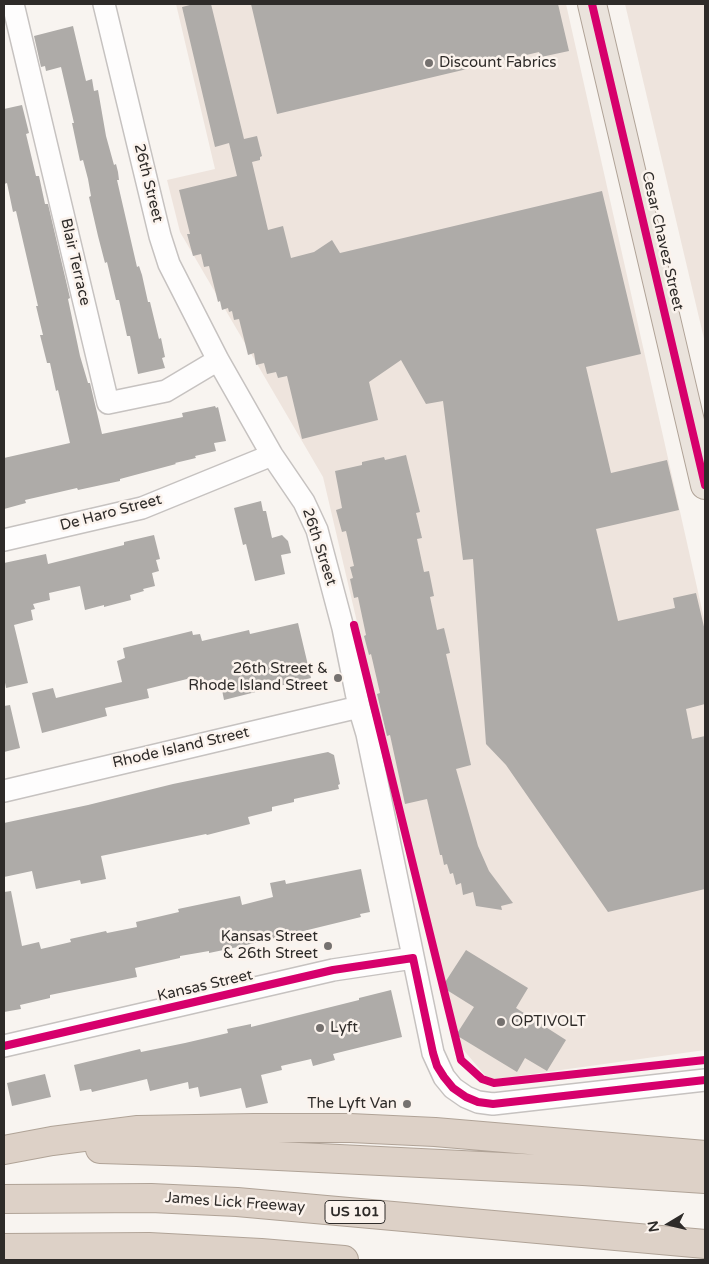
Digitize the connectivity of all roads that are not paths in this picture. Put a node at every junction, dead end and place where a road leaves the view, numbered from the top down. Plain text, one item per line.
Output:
1 (14, 4) edge
2 (104, 4) edge
3 (592, 4) edge
4 (218, 360) junction
5 (272, 455) junction
6 (705, 485) edge
7 (4, 540) edge
8 (359, 707) junction
9 (4, 790) edge
10 (414, 958) junction
11 (4, 1046) edge
12 (705, 1080) edge
13 (4, 1150) edge
14 (4, 1154) edge
15 (705, 1155) edge
16 (705, 1179) edge
17 (4, 1199) edge
18 (705, 1244) edge
19 (4, 1248) edge
20 (344, 1260) edge

1 - 4 street, Blair Terrace
2 - 4 street, 26th Street
3 - 6 main road, Cesar Chavez Street
4 - 5 street, 26th Street
5 - 7 street, De Haro Street
5 - 8 street, 26th Street
8 - 9 street, Rhode Island Street
8 - 10 street, 26th Street
10 - 11 street, Kansas Street
10 - 12 street, 26th Street
13 - 15 highway
14 - 16 highway
17 - 18 highway, James Lick Freeway / US 101
19 - 20 highway

